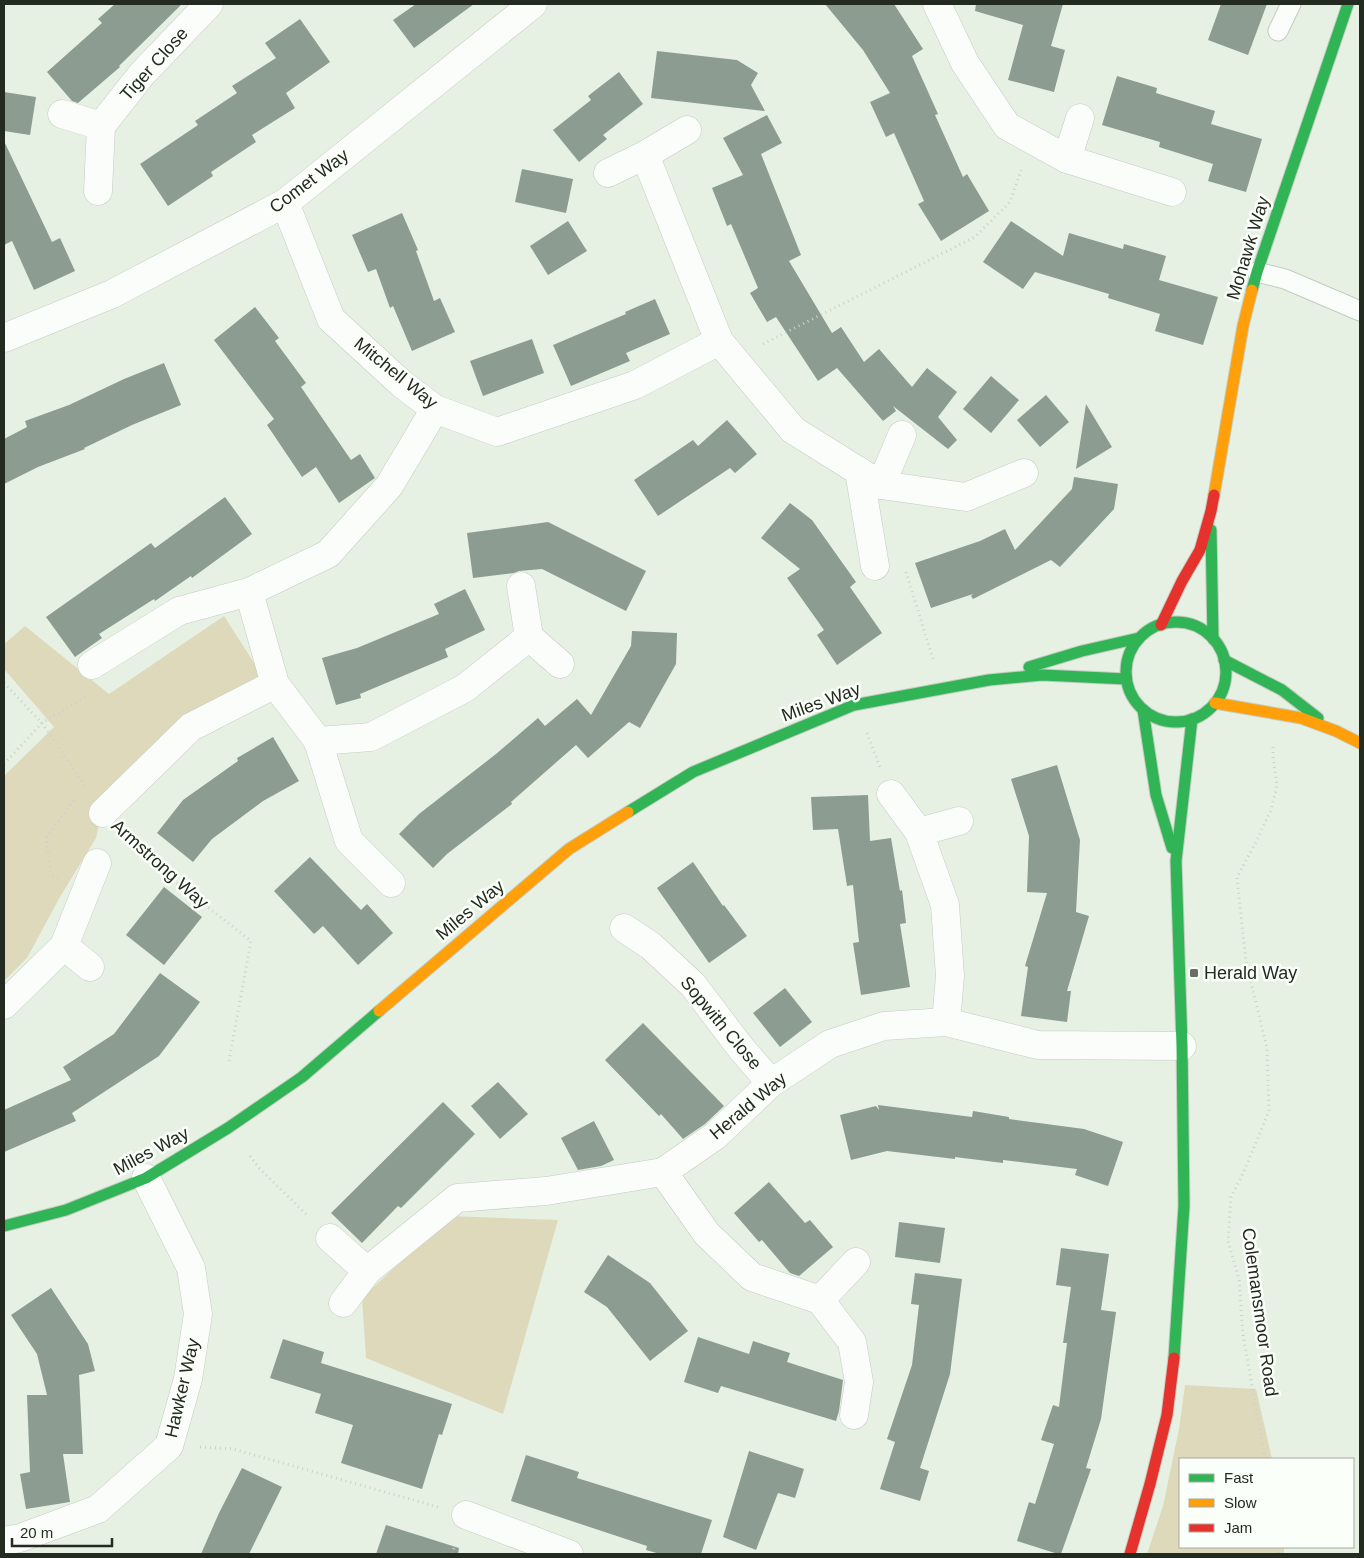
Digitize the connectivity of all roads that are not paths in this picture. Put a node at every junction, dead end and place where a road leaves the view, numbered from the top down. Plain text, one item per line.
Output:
1 (209, 4) edge
2 (937, 4) edge
3 (1291, 4) edge
4 (1346, 4) edge
5 (528, 5) edge
6 (1278, 31) dead end
7 (62, 114) dead end
8 (1080, 118) dead end
9 (101, 126) junction
10 (687, 130) dead end
11 (646, 155) junction
12 (1067, 158) junction
13 (608, 173) dead end
14 (98, 191) dead end
15 (1172, 192) dead end
16 (286, 203) junction
17 (1257, 272) junction
18 (1360, 310) edge
19 (4, 338) edge
20 (726, 350) junction
21 (435, 409) junction
22 (902, 435) dead end
23 (1024, 473) dead end
24 (870, 478) junction
25 (1211, 511) junction
26 (875, 566) dead end
27 (521, 586) dead end
28 (249, 592) junction
29 (1161, 625) junction
30 (528, 637) junction
31 (1139, 638) junction
32 (1213, 638) junction
33 (1224, 660) junction
34 (560, 664) dead end
35 (92, 665) dead end
36 (989, 680) junction
37 (1126, 680) junction
38 (275, 684) junction
39 (1215, 703) junction
40 (1143, 710) junction
41 (1192, 719) junction
42 (1336, 731) junction
43 (318, 741) junction
44 (1360, 743) edge
45 (891, 794) road end
46 (103, 813) road end
47 (959, 821) dead end
48 (919, 832) junction
49 (1176, 861) junction
50 (97, 863) dead end
51 (391, 883) dead end
52 (624, 928) dead end
53 (64, 946) junction
54 (90, 967) dead end
55 (4, 1006) edge
56 (946, 1022) junction
57 (1182, 1046) junction
58 (770, 1082) junction
59 (663, 1172) junction
60 (146, 1178) junction
61 (4, 1226) edge
62 (330, 1238) road end
63 (856, 1262) dead end
64 (367, 1271) junction
65 (820, 1300) junction
66 (343, 1303) dead end
67 (854, 1415) dead end
68 (466, 1515) road end
69 (4, 1541) edge
70 (516, 1544) edge
71 (569, 1554) edge
72 (1130, 1554) edge

1 - 9 street, Tiger Close
2 - 12 street
3 - 6 lane
4 - 17 street, Mohawk Way
5 - 16 street, Comet Way
7 - 9 street
8 - 12 street
9 - 14 street
10 - 11 street
11 - 13 street
11 - 20 street
12 - 15 street
16 - 19 street, Comet Way
16 - 21 street, Mitchell Way
17 - 18 lane
17 - 25 street, Mohawk Way
20 - 21 street, Mitchell Way
20 - 24 street
21 - 28 street
22 - 24 street
23 - 24 street
24 - 26 street
25 - 29 street, Mohawk Way
25 - 32 street, Mohawk Way
27 - 30 street
28 - 35 street
28 - 38 street
29 - 31 street
29 - 32 street
30 - 34 street
30 - 43 street
31 - 36 street, Miles Way
31 - 37 street
32 - 33 street
33 - 39 street
33 - 42 street
36 - 37 street, Miles Way
36 - 60 street, Miles Way
37 - 40 street
38 - 43 street
38 - 46 street
39 - 41 street
39 - 42 street
40 - 41 street
40 - 49 street
41 - 49 street
42 - 44 street
43 - 51 street
45 - 48 street
47 - 48 street
48 - 56 street
49 - 57 street
50 - 53 street
52 - 58 street, Sopwith Close
53 - 54 street
53 - 55 street
56 - 57 street, Herald Way
56 - 58 street, Herald Way
57 - 72 street
58 - 59 street, Herald Way
59 - 64 street, Herald Way
59 - 65 street
60 - 61 street, Miles Way
60 - 69 street, Hawker Way
62 - 64 street
63 - 65 street
64 - 66 street, Herald Way
65 - 67 street
68 - 70 street
70 - 71 street

